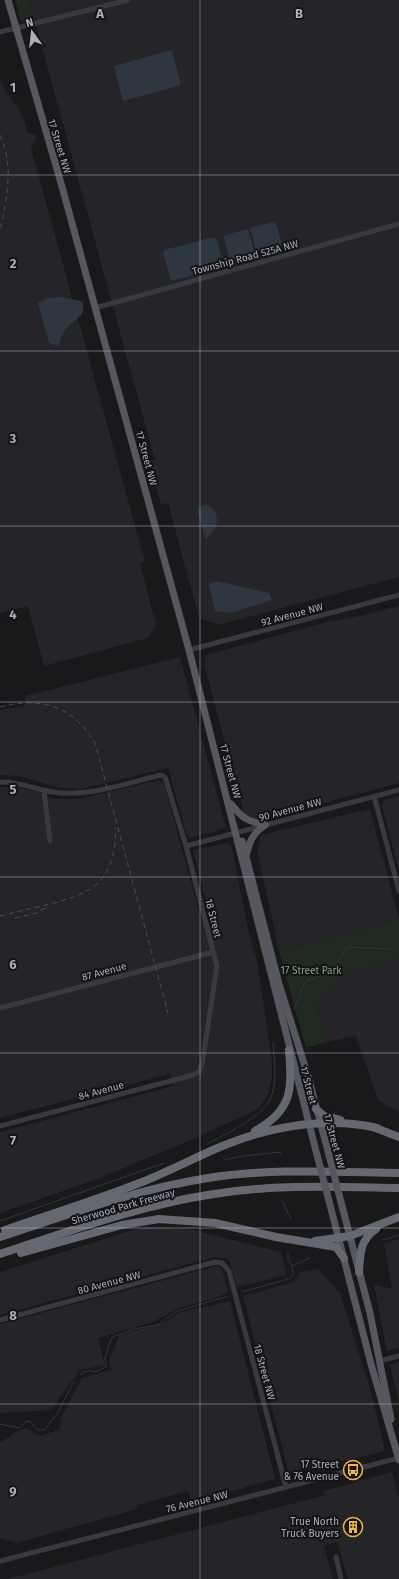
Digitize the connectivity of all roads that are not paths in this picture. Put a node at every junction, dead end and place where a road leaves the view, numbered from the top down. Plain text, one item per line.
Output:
1 (8, 0) edge
2 (128, 0) edge
3 (16, 28) junction
4 (0, 32) edge
5 (399, 224) edge
6 (95, 308) junction
7 (399, 595) edge
8 (189, 650) junction
9 (0, 782) edge
10 (399, 790) edge
11 (44, 791) junction
12 (374, 796) junction
13 (228, 800) junction
14 (265, 825) junction
15 (236, 833) junction
16 (50, 841) dead end
17 (186, 846) junction
18 (246, 855) junction
19 (399, 891) edge
20 (213, 952) junction
21 (0, 1008) edge
22 (289, 1050) junction
23 (202, 1065) joint
24 (316, 1109) junction
25 (320, 1124) junction
26 (309, 1125) junction
27 (0, 1126) edge
28 (377, 1128) junction
29 (399, 1136) edge
30 (242, 1139) junction
31 (399, 1173) edge
32 (399, 1188) edge
33 (397, 1218) edge
34 (0, 1232) edge
35 (350, 1236) junction
36 (0, 1237) edge
37 (338, 1237) junction
38 (300, 1241) junction
39 (0, 1254) edge
40 (0, 1258) edge
41 (344, 1258) junction
42 (222, 1263) joint
43 (359, 1272) junction
44 (0, 1320) edge
45 (399, 1356) edge
46 (380, 1361) junction
47 (399, 1459) edge
48 (286, 1487) junction
49 (336, 1557) dead end
50 (0, 1561) edge
51 (342, 1579) edge

1 - 3 main road
2 - 3 street
3 - 4 street
3 - 6 main road, 17 Street NW
5 - 6 street, Township Road 525A NW
6 - 8 main road, 17 Street NW
7 - 8 street, 92 Avenue NW
8 - 13 main road, 17 Street NW
9 - 11 street
10 - 12 street, 90 Avenue NW
11 - 16 street
11 - 17 street, 18 Street
12 - 14 street, 90 Avenue NW
12 - 19 street
13 - 14 main road
13 - 15 main road, 17 Street NW
14 - 15 street, 90 Avenue NW
14 - 18 main road
15 - 17 street, 90 Avenue NW
15 - 18 main road, 17 Street NW
15 - 22 main road, 17 Street NW
17 - 20 street, 18 Street
18 - 24 main road, 17 Street NW
20 - 21 street, 87 Avenue
20 - 23 street, 18 Street
22 - 26 main road, 17 Street
22 - 30 highway
23 - 27 street, 84 Avenue
24 - 25 main road, 17 Street NW
24 - 28 highway
25 - 26 highway
25 - 28 highway
25 - 35 main road, 17 Street NW, bridge
26 - 30 highway
26 - 37 main road, bridge
28 - 29 highway
30 - 34 highway
31 - 36 highway, Sherwood Park Freeway
32 - 39 highway, Sherwood Park Freeway
33 - 35 highway
33 - 43 highway
35 - 37 highway
35 - 43 main road, 17 Street NW
37 - 38 highway
37 - 41 main road
38 - 40 highway
38 - 41 highway
41 - 47 main road
42 - 44 street, 80 Avenue NW
42 - 48 street, 18 Street NW
43 - 46 main road, 17 Street NW
45 - 46 street
46 - 47 main road, 17 Street NW
47 - 48 street, 76 Avenue NW
48 - 50 street, 76 Avenue NW
49 - 51 street

